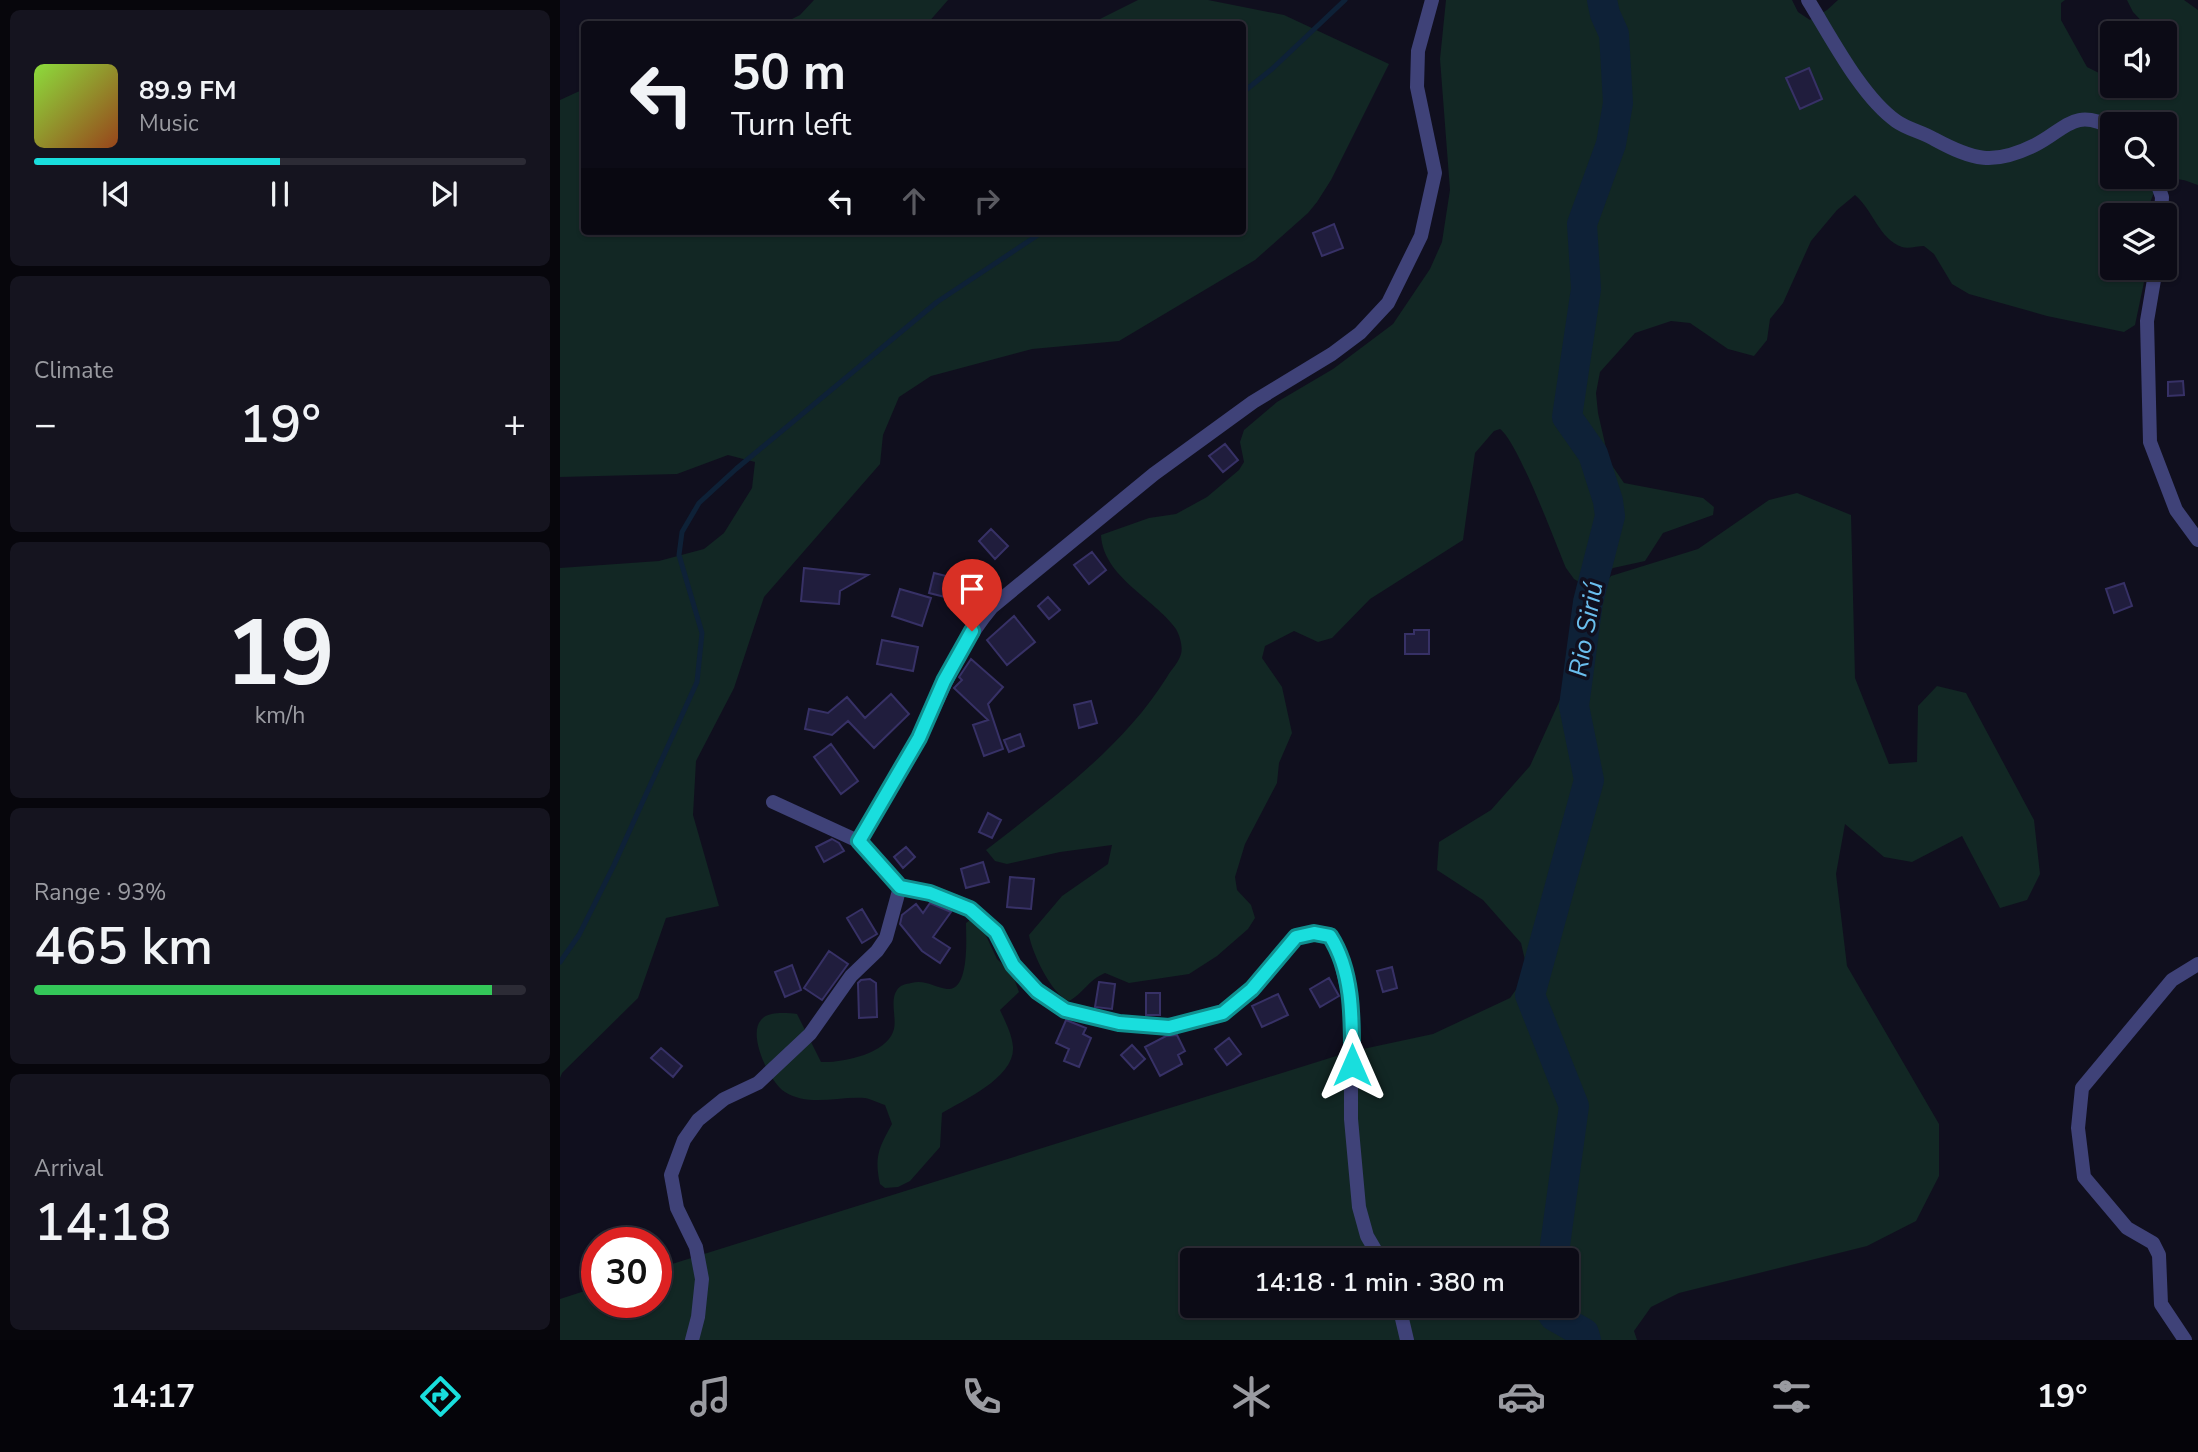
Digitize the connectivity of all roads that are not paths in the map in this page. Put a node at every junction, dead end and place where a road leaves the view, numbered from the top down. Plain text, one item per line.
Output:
1 (1432, 0) edge
2 (1808, 0) edge
3 (2100, 122) edge
4 (2154, 280) edge
5 (2198, 540) edge
6 (773, 802) dead end
7 (859, 841) junction
8 (900, 887) junction
9 (2198, 964) edge
10 (1374, 1248) edge
11 (1402, 1318) edge
12 (692, 1340) edge
13 (1407, 1340) edge
14 (2185, 1340) edge

1 - 7 street
2 - 3 street
4 - 5 street
6 - 7 street
7 - 8 street
8 - 10 street
8 - 12 street
9 - 14 street
11 - 13 street

